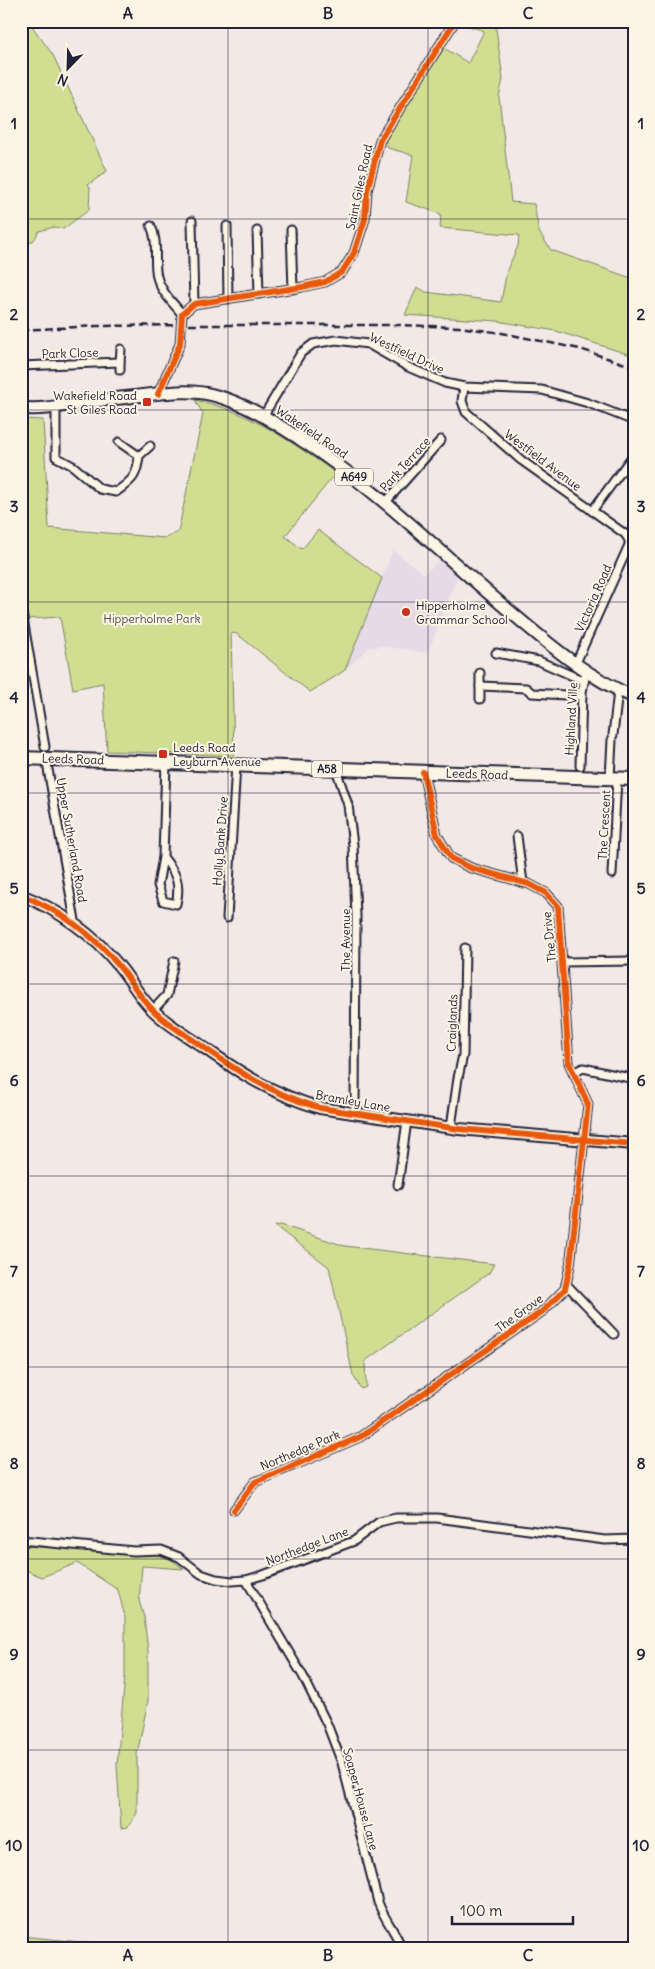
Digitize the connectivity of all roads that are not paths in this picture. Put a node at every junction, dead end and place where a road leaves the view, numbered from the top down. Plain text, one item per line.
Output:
1 (455, 21) edge
2 (192, 221) dead end
3 (152, 226) dead end
4 (227, 226) dead end
5 (291, 230) dead end
6 (257, 231) dead end
7 (293, 288) junction
8 (259, 294) junction
9 (228, 299) junction
10 (194, 304) junction
11 (182, 314) junction
12 (121, 349) dead end
13 (120, 362) junction
14 (21, 366) edge
15 (120, 370) dead end
16 (464, 387) junction
17 (158, 394) junction
18 (21, 408) edge
19 (56, 408) junction
20 (264, 415) junction
21 (634, 421) edge
22 (441, 440) dead end
23 (120, 442) dead end
24 (150, 446) dead end
25 (634, 454) edge
26 (139, 456) junction
27 (385, 503) junction
28 (592, 511) junction
29 (629, 540) joint
30 (21, 606) edge
31 (496, 652) dead end
32 (575, 665) junction
33 (480, 672) dead end
34 (585, 677) junction
35 (480, 686) junction
36 (618, 691) junction
37 (582, 696) junction
38 (634, 697) edge
39 (480, 699) dead end
40 (45, 753) junction
41 (21, 758) edge
42 (166, 763) junction
43 (236, 765) junction
44 (580, 766) dead end
45 (336, 769) junction
46 (423, 772) junction
47 (614, 778) junction
48 (634, 779) edge
49 (517, 836) dead end
50 (162, 857) junction
51 (612, 874) dead end
52 (524, 883) junction
53 (21, 895) edge
54 (227, 918) dead end
55 (76, 926) junction
56 (465, 948) dead end
57 (634, 960) edge
58 (174, 961) dead end
59 (563, 962) junction
60 (153, 1010) junction
61 (573, 1072) junction
62 (634, 1076) edge
63 (355, 1113) junction
64 (407, 1121) junction
65 (451, 1127) junction
66 (583, 1140) junction
67 (634, 1144) edge
68 (398, 1186) dead end
69 (566, 1284) junction
70 (614, 1334) dead end
71 (360, 1438) joint
72 (234, 1510) dead end
73 (634, 1538) edge
74 (21, 1540) edge
75 (246, 1580) junction
76 (402, 1948) edge

1 - 7 street, Saint Giles Road
2 - 10 street
3 - 11 street
4 - 9 street
5 - 7 street
6 - 8 street
7 - 8 street, Saint Giles Road
8 - 9 street, Saint Giles Road
9 - 10 street, Saint Giles Road
10 - 11 street
11 - 17 street
12 - 13 street
13 - 14 street, Park Close
13 - 15 street
16 - 20 street, Westfield Drive
16 - 21 street, Westfield Drive
16 - 28 street, Westfield Avenue
17 - 19 main road, Wakefield Road / A649
17 - 20 main road, Wakefield Road / A649
18 - 19 main road, Wakefield Road / A649
19 - 26 street
20 - 27 main road, Wakefield Road / A649
22 - 27 street, Park Terrace
23 - 26 street
24 - 26 street
25 - 28 street
27 - 32 main road, Wakefield Road / A649
28 - 29 street, Westfield Avenue
29 - 32 street, Victoria Road
30 - 40 street, Upper Sutherland Road
31 - 34 street
32 - 34 main road, Wakefield Road / A649
33 - 35 street
34 - 36 main road, Wakefield Road / A649
34 - 37 street, Highland Ville
35 - 37 street
35 - 39 street
36 - 38 main road, Wakefield Road / A649
36 - 47 street, The Crescent
37 - 44 street, Highland Ville
40 - 41 highway, Leeds Road / A58
40 - 42 highway, Leeds Road / A58
40 - 55 street, Upper Sutherland Road
42 - 43 highway, Leeds Road / A58
42 - 50 street
43 - 45 highway, Leeds Road / A58
43 - 54 street, Holly Bank Drive
45 - 46 highway, Leeds Road / A58
45 - 63 street, The Avenue
46 - 47 highway, Leeds Road / A58
46 - 52 street, The Drive
47 - 48 highway, Leeds Road / A58
47 - 51 street, The Crescent
49 - 52 street
50 - 50 street
52 - 59 street, The Drive
53 - 55 street, Bramley Lane
55 - 60 street, Bramley Lane
56 - 65 street, Craiglands
57 - 59 street
58 - 60 street
59 - 61 street, The Drive
60 - 63 street, Bramley Lane
61 - 62 street
61 - 66 street, The Drive
63 - 64 street, Bramley Lane
64 - 65 street, Bramley Lane
64 - 68 street
65 - 66 street, Bramley Lane
66 - 67 street, Bramley Lane
66 - 69 street, The Grove
69 - 70 street
69 - 71 street, The Grove
71 - 72 street, Northedge Park
73 - 75 street, Northedge Lane
74 - 75 street, Northedge Lane
75 - 76 street, Soaper House Lane

